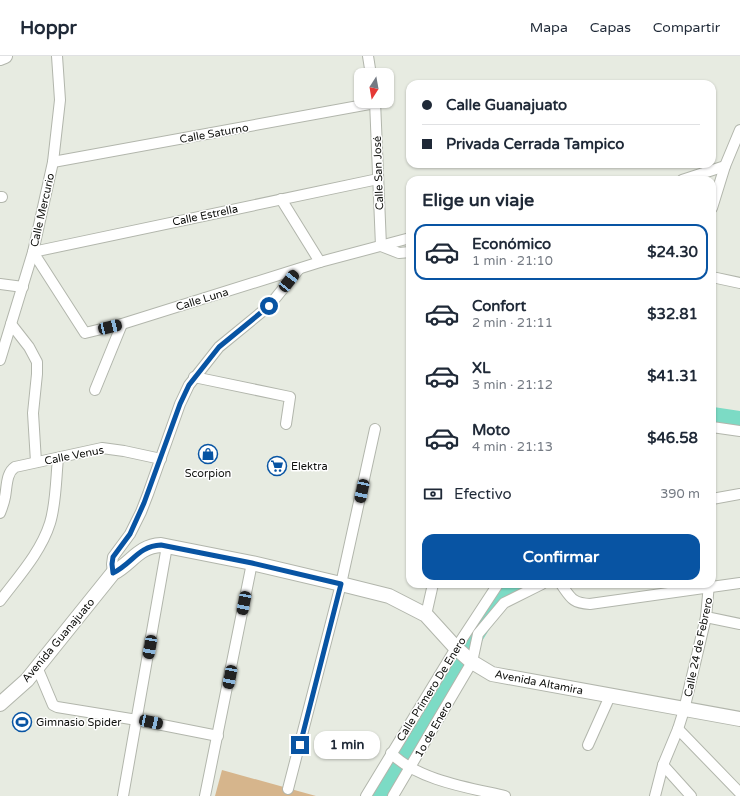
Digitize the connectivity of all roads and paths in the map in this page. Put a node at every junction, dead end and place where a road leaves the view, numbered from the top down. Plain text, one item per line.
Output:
1 (5, 56) edge
2 (57, 56) edge
3 (367, 56) edge
4 (0, 58) edge
5 (370, 68) edge
6 (354, 106) edge
7 (375, 108) edge
8 (740, 130) edge
9 (53, 162) junction
10 (725, 166) junction
11 (694, 176) edge
12 (378, 179) junction
13 (716, 195) edge
14 (280, 199) junction
15 (406, 239) edge
16 (381, 246) junction
17 (33, 252) junction
18 (406, 252) edge
19 (320, 262) junction
20 (299, 269) junction
21 (716, 278) edge
22 (740, 283) edge
23 (0, 284) edge
24 (23, 287) junction
25 (11, 324) junction
26 (122, 324) junction
27 (0, 360) edge
28 (194, 378) junction
29 (95, 390) dead end
30 (286, 424) dead end
31 (716, 428) edge
32 (375, 429) dead end
33 (740, 431) edge
34 (58, 458) junction
35 (161, 458) junction
36 (36, 462) junction
37 (740, 494) edge
38 (716, 497) edge
39 (0, 513) edge
40 (167, 546) junction
41 (252, 563) junction
42 (113, 573) junction
43 (740, 583) edge
44 (341, 584) junction
45 (716, 585) edge
46 (433, 588) edge
47 (495, 588) edge
48 (534, 588) edge
49 (564, 588) edge
50 (697, 588) edge
51 (710, 588) edge
52 (0, 601) edge
53 (426, 615) junction
54 (706, 617) junction
55 (740, 624) edge
56 (456, 648) junction
57 (472, 662) junction
58 (37, 667) junction
59 (610, 696) junction
60 (0, 704) edge
61 (684, 710) junction
62 (740, 719) edge
63 (137, 720) junction
64 (678, 729) junction
65 (218, 736) junction
66 (588, 745) dead end
67 (393, 755) junction
68 (663, 765) junction
69 (408, 766) junction
70 (288, 789) dead end
71 (740, 793) edge
72 (123, 796) edge
73 (205, 796) edge
74 (366, 796) edge
75 (393, 796) edge
76 (505, 796) edge
77 (655, 796) edge
78 (692, 796) edge

1 - 4 street
2 - 9 street, Calle Mercurio
3 - 5 street
6 - 9 street, Calle Saturno
7 - 12 street, Calle San José
8 - 10 street
9 - 17 street, Calle Mercurio
10 - 11 street
10 - 13 street
12 - 14 street, Calle Estrella
12 - 16 street, Calle San José
14 - 17 street, Calle Estrella
14 - 19 street
15 - 16 street, Calle Luna
16 - 18 street
16 - 19 street, Calle Luna
17 - 24 street, Calle Mercurio
17 - 26 street, Calle Luna
19 - 20 street, Calle Luna
20 - 26 street, Calle Luna
20 - 28 street
21 - 22 street
23 - 24 street
24 - 25 street, Calle Mercurio
25 - 27 street, Calle Mercurio
25 - 36 street, Calle Venus
26 - 29 street
28 - 30 street
28 - 35 street
31 - 33 street
32 - 44 street
34 - 35 street, Calle Venus
34 - 36 street, Calle Venus
34 - 52 street
35 - 42 street
36 - 39 street
37 - 38 street
40 - 41 street, Avenida Altamira
40 - 42 street, Avenida Altamira
40 - 63 street
41 - 44 street, Avenida Altamira
41 - 65 street
42 - 58 street, Avenida Guanajuato
43 - 45 street
44 - 53 street, Avenida Altamira
44 - 70 street
46 - 53 street
47 - 56 street, Calle Primero De Enero
48 - 57 street, Calle Primero De Enero
49 - 50 street
51 - 54 street, Calle 24 de Febrero
53 - 56 street, Avenida Altamira
54 - 55 street
54 - 61 street, Calle 24 de Febrero
56 - 57 street, Avenida Altamira
56 - 67 street, Calle Primero De Enero
57 - 59 street, Avenida Altamira
57 - 69 street, 1o de Enero
58 - 60 street, Avenida Guanajuato
58 - 63 street
59 - 61 street, Avenida Altamira
59 - 66 street
61 - 62 street, Avenida Altamira
61 - 64 street, Calle 24 de Febrero
63 - 65 street
63 - 72 street
64 - 68 street, Calle 24 de Febrero
64 - 71 street
65 - 73 street
67 - 69 street
67 - 74 street, Calle Primero De Enero
68 - 77 street, Calle 24 de Febrero
68 - 78 street
69 - 75 street, 1o de Enero
69 - 76 street

